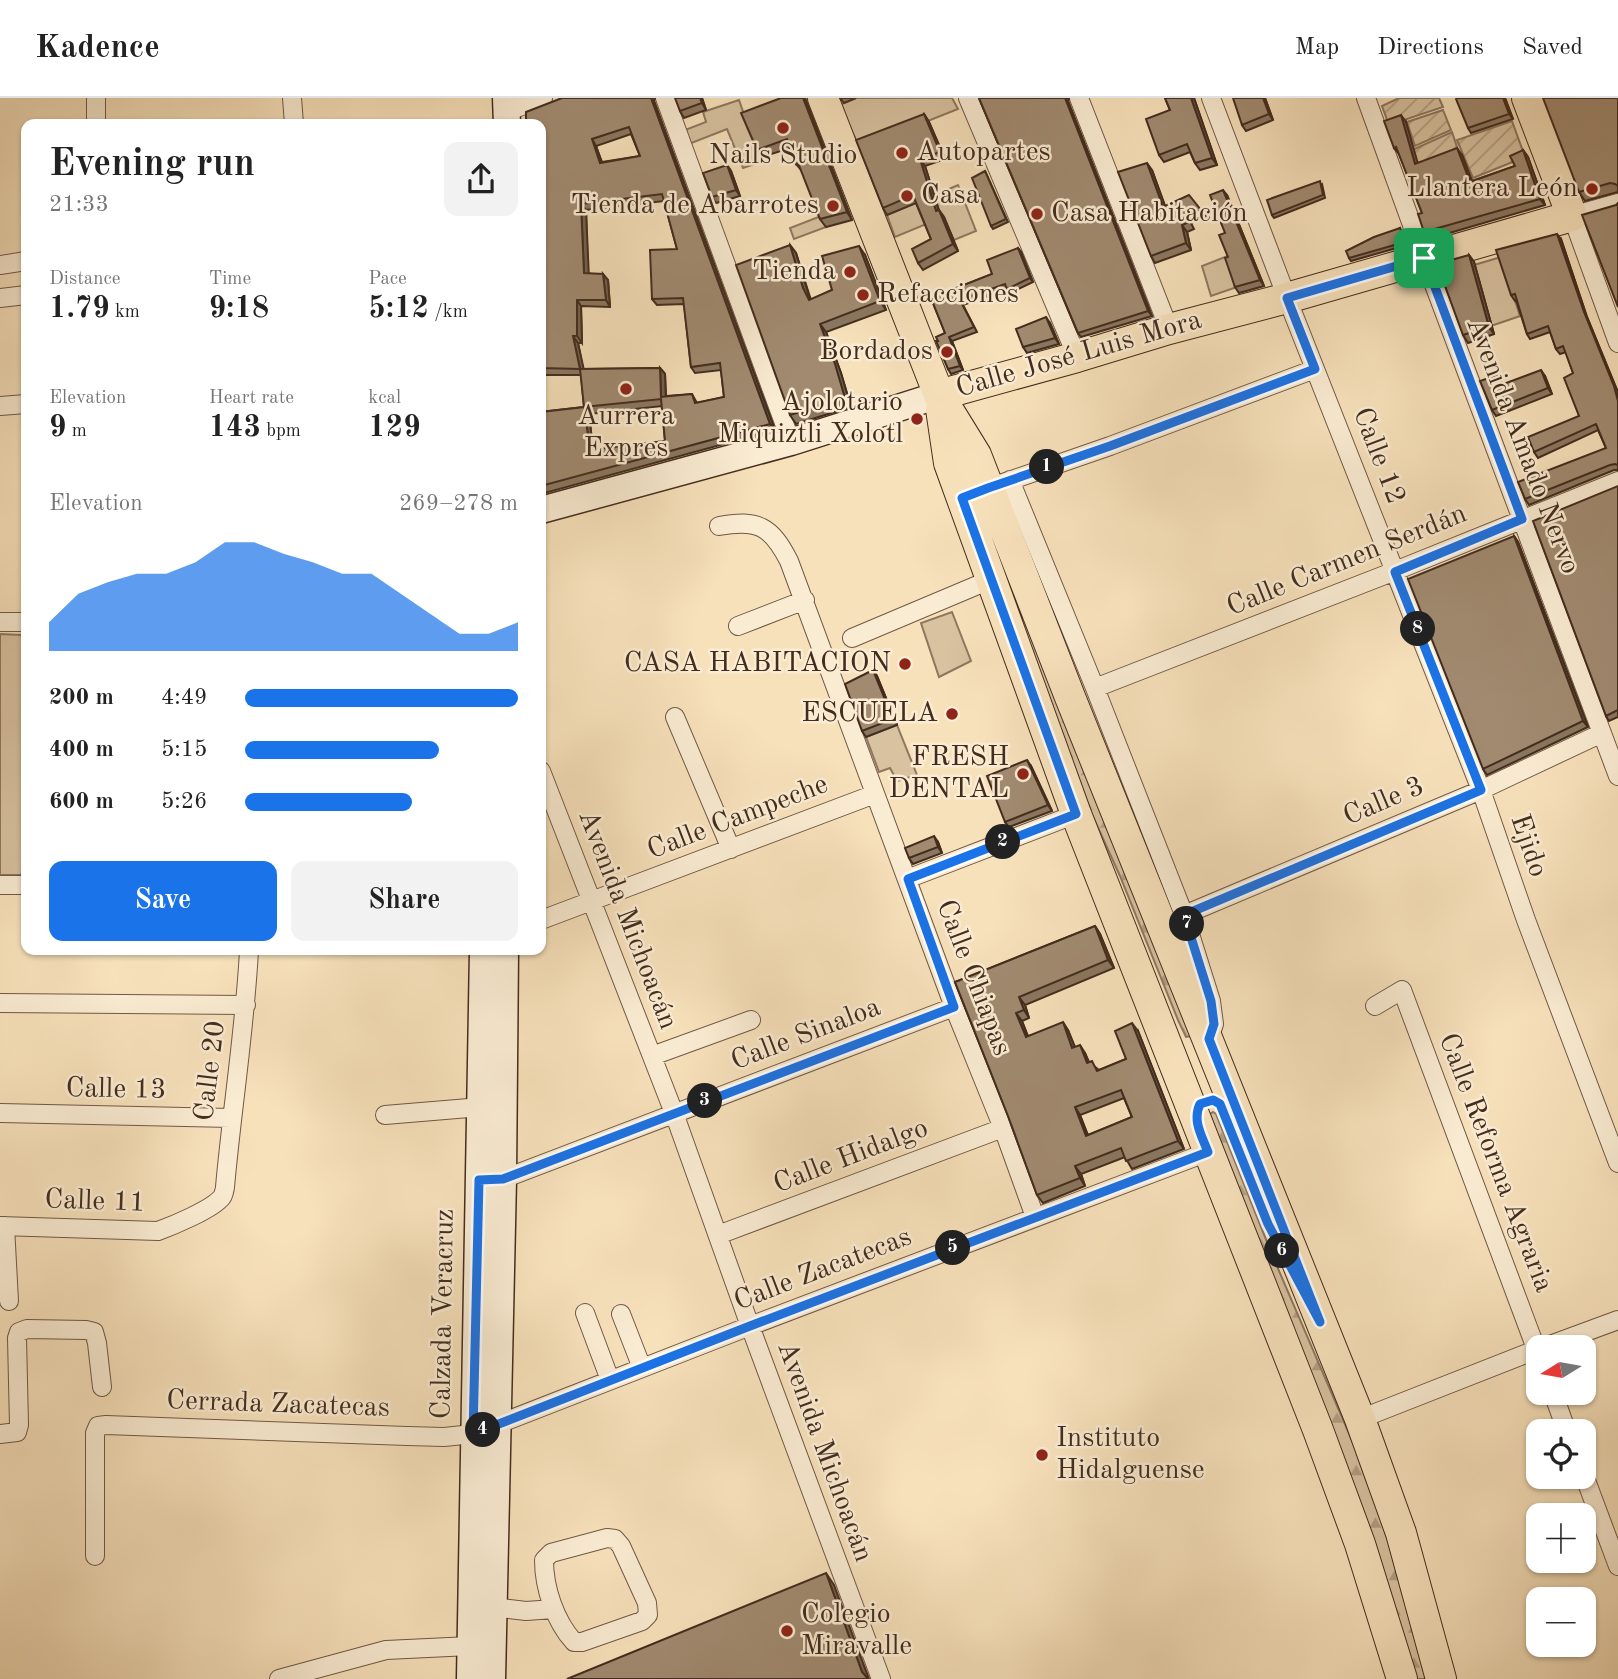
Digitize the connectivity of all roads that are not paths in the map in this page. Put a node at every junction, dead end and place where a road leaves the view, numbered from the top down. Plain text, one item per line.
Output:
1 (96, 98) edge
2 (292, 98) edge
3 (542, 98) edge
4 (665, 98) edge
5 (823, 98) edge
6 (968, 98) edge
7 (1079, 98) edge
8 (1211, 98) edge
9 (1366, 98) edge
10 (1527, 98) edge
11 (507, 112) edge
12 (96, 119) edge
13 (294, 119) edge
14 (1618, 204) edge
15 (1572, 216) junction
16 (1424, 258) junction
17 (21, 262) edge
18 (0, 265) edge
19 (21, 296) edge
20 (0, 298) edge
21 (1287, 298) junction
22 (1169, 329) junction
23 (1618, 343) edge
24 (1077, 357) junction
25 (1315, 369) junction
26 (939, 395) junction
27 (21, 404) edge
28 (0, 406) edge
29 (791, 442) junction
30 (1618, 481) edge
31 (987, 489) junction
32 (546, 509) edge
33 (1522, 519) junction
34 (719, 526) dead end
35 (1395, 572) junction
36 (992, 579) junction
37 (805, 600) junction
38 (0, 622) edge
39 (21, 622) edge
40 (738, 626) dead end
41 (852, 638) dead end
42 (1095, 688) junction
43 (675, 717) dead end
44 (1602, 733) junction
45 (1618, 776) edge
46 (546, 784) edge
47 (1481, 790) junction
48 (875, 794) junction
49 (1076, 814) junction
50 (1088, 842) junction
51 (732, 849) junction
52 (908, 879) junction
53 (0, 885) edge
54 (21, 885) edge
55 (592, 901) junction
56 (1184, 915) junction
57 (546, 918) edge
58 (249, 955) edge
59 (483, 955) edge
60 (505, 955) edge
61 (0, 1003) edge
62 (246, 1005) junction
63 (1375, 1006) dead end
64 (954, 1007) junction
65 (751, 1020) dead end
66 (1209, 1039) junction
67 (652, 1056) junction
68 (481, 1107) junction
69 (674, 1112) junction
70 (0, 1113) edge
71 (386, 1115) dead end
72 (231, 1118) junction
73 (1197, 1123) junction
74 (1003, 1128) junction
75 (1208, 1152) junction
76 (1618, 1163) edge
77 (491, 1180) junction
78 (223, 1197) joint
79 (1035, 1217) junction
80 (2, 1226) edge
81 (718, 1236) junction
82 (9, 1301) dead end
83 (585, 1313) dead end
84 (621, 1314) dead end
85 (1618, 1320) edge
86 (1320, 1322) junction
87 (750, 1326) junction
88 (1533, 1335) edge
89 (1578, 1335) edge
90 (1526, 1355) edge
91 (642, 1368) junction
92 (610, 1380) junction
93 (102, 1388) dead end
94 (1360, 1419) junction
95 (485, 1429) junction
96 (8, 1433) edge
97 (1589, 1489) edge
98 (95, 1556) dead end
99 (1618, 1566) edge
100 (493, 1607) junction
101 (554, 1609) junction
102 (470, 1646) junction
103 (279, 1679) edge
104 (470, 1679) edge
105 (492, 1679) edge
106 (881, 1679) edge
107 (1402, 1679) edge
108 (1441, 1679) edge

1 - 12 street
2 - 13 street
3 - 11 street
4 - 29 street
5 - 26 main road
6 - 24 street
7 - 22 street
8 - 21 street, Calle 12
9 - 16 street, Avenida Amado Nervo
10 - 15 main road
14 - 15 street, Calle José Luis Mora
15 - 16 main road, Calle José Luis Mora
15 - 23 street
16 - 21 main road, Calle José Luis Mora
16 - 33 street, Avenida Amado Nervo
17 - 18 street
19 - 20 street
21 - 22 main road, Calle José Luis Mora
21 - 25 street, Calle 12
22 - 24 main road, Calle José Luis Mora
24 - 26 main road, Calle José Luis Mora
25 - 31 street
25 - 35 street, Calle 12
26 - 29 street, Calle José Luis Mora
26 - 31 main road
27 - 28 street
29 - 32 street, Calle José Luis Mora
30 - 33 street, Calle Carmen Serdán
31 - 36 main road
31 - 42 street
31 - 66 main road
33 - 35 street, Calle Carmen Serdán
33 - 44 street, Avenida Amado Nervo
34 - 37 street, Calle Chiapas
35 - 42 street, Calle Carmen Serdán
35 - 47 street, Calle 12
36 - 41 street
36 - 49 main road
37 - 40 street
37 - 48 street, Calle Chiapas
38 - 39 street
42 - 56 street
43 - 51 street
44 - 45 street, Avenida Amado Nervo
44 - 47 street, Calle 3
46 - 55 street, Avenida Michoacán
47 - 56 street, Calle 3
47 - 76 street, Ejido
48 - 51 street, Calle Campeche
48 - 52 street, Calle Chiapas
49 - 50 main road
49 - 52 street
50 - 66 main road
50 - 73 main road
51 - 55 street, Calle Campeche
52 - 64 street, Calle Chiapas
53 - 54 street
55 - 57 street, Calle Campeche
55 - 67 street, Avenida Michoacán
56 - 66 street
58 - 62 street, Calle 20
59 - 68 street, Calzada Veracruz
60 - 77 street, Calzada Veracruz
61 - 62 street
62 - 72 street, Calle 20
63 - 88 street, Calle Reforma Agraria
64 - 69 street, Calle Sinaloa
64 - 74 street, Calle Chiapas
65 - 67 street
66 - 86 main road
67 - 69 street, Avenida Michoacán
68 - 71 street
68 - 77 street, Calzada Veracruz
69 - 77 street, Calle Sinaloa
69 - 81 street, Avenida Michoacán
70 - 72 street, Calle 13
72 - 78 street, Calle 20
73 - 75 main road
73 - 86 main road
74 - 79 street, Calle Chiapas
74 - 81 street, Calle Hidalgo
75 - 79 street, Calle Zacatecas
75 - 107 main road
77 - 95 street, Calzada Veracruz
78 - 80 street, Calle 11
79 - 87 street, Calle Zacatecas
80 - 82 street
81 - 87 street, Avenida Michoacán
83 - 92 street
84 - 91 street
85 - 89 street
86 - 94 main road
87 - 91 street, Calle Zacatecas
87 - 106 street, Avenida Michoacán
90 - 94 street
91 - 92 street, Calle Zacatecas
92 - 95 street, Calle Zacatecas
93 - 96 street
94 - 108 main road
95 - 98 street, Cerrada Zacatecas
95 - 100 street, Calzada Veracruz
95 - 102 street, Calzada Veracruz
97 - 99 street
100 - 101 street
100 - 105 street, Calzada Veracruz
101 - 101 street
102 - 103 street
102 - 104 street, Calzada Veracruz

